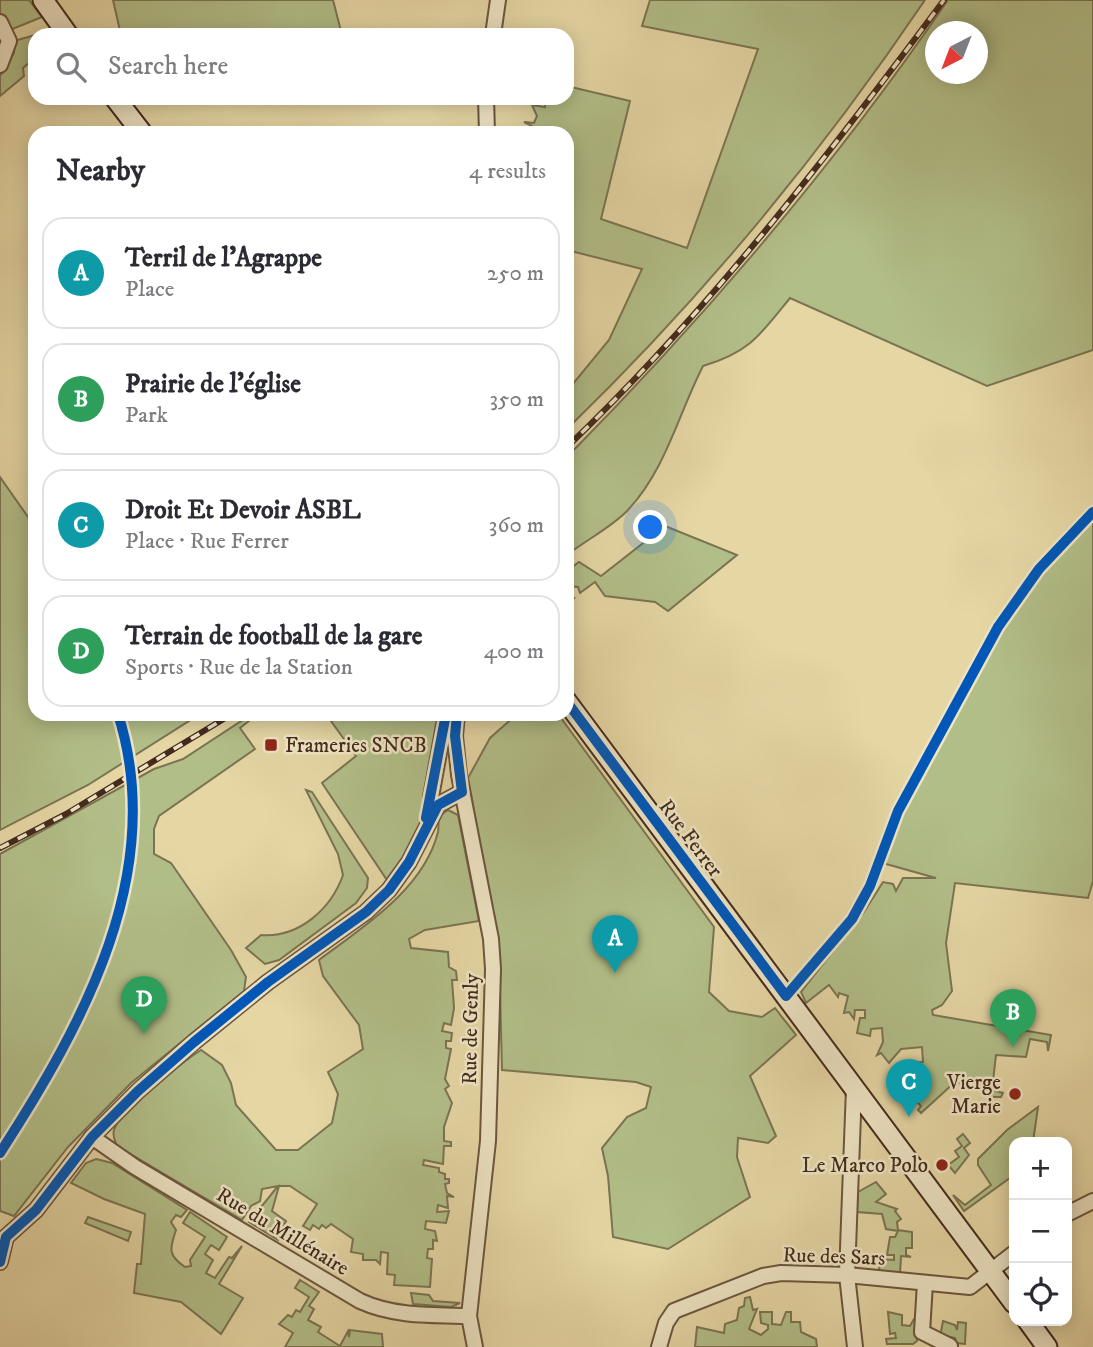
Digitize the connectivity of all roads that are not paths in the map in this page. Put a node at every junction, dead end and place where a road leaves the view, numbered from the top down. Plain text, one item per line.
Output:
1 (43, 0) edge
2 (498, 0) edge
3 (0, 22) edge
4 (63, 28) edge
5 (494, 28) edge
6 (0, 65) edge
7 (120, 105) edge
8 (486, 105) edge
9 (137, 126) edge
10 (487, 126) edge
11 (574, 711) edge
12 (445, 721) edge
13 (456, 721) edge
14 (459, 775) junction
15 (462, 792) junction
16 (431, 797) junction
17 (422, 838) junction
18 (854, 1088) junction
19 (92, 1137) junction
20 (1093, 1201) edge
21 (1072, 1212) edge
22 (3, 1234) edge
23 (1009, 1257) edge
24 (0, 1262) edge
25 (990, 1271) junction
26 (847, 1275) junction
27 (925, 1283) junction
28 (1009, 1296) edge
29 (469, 1317) junction
30 (1032, 1326) edge
31 (950, 1346) edge
32 (475, 1347) edge
33 (659, 1347) edge
34 (855, 1347) edge
35 (1047, 1347) edge

1 - 4 main road
2 - 5 street
3 - 6 street
7 - 9 main road
8 - 10 street
11 - 18 main road, Rue Ferrer
12 - 16 street
13 - 14 street, Rue de Genly
14 - 15 street, Rue de Genly
14 - 16 street
15 - 17 street
15 - 29 street, Rue de Genly
16 - 17 street
17 - 19 street
18 - 25 main road, Rue Ferrer
18 - 26 street
19 - 22 street
19 - 29 street, Rue du Millénaire
20 - 21 street
22 - 24 street
23 - 25 street, Rue des Sars
25 - 27 street, Rue des Sars
25 - 28 main road, Rue Ferrer
26 - 27 street, Rue des Sars
26 - 33 street, Rue des Sars
26 - 34 street
27 - 31 street
29 - 32 street, Rue de Genly
30 - 35 main road

